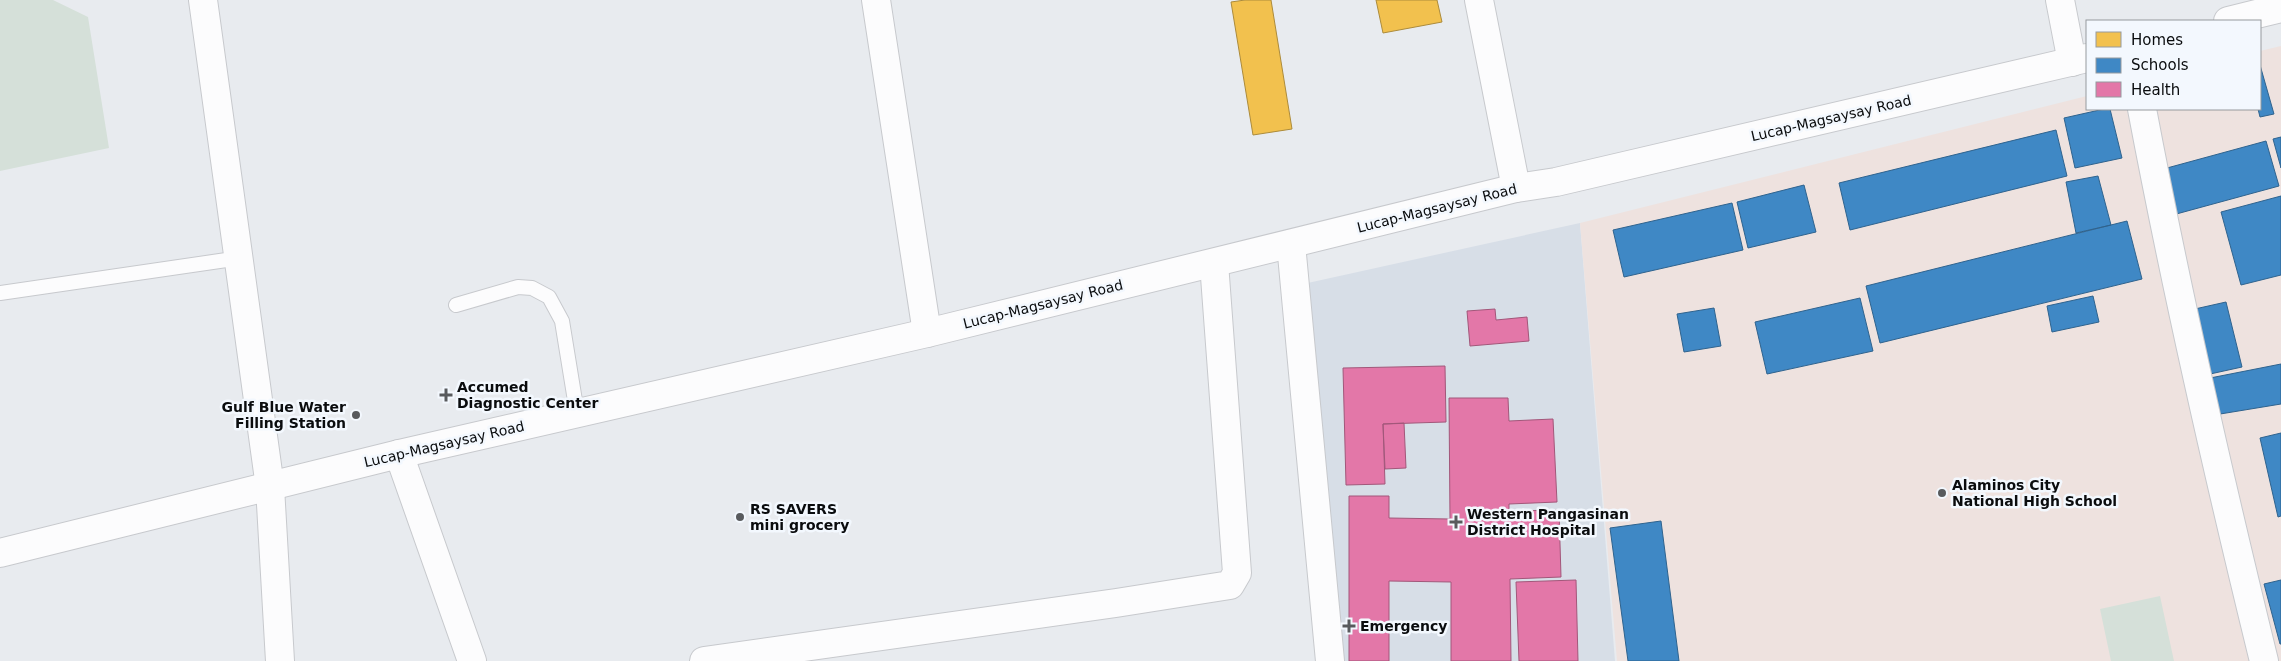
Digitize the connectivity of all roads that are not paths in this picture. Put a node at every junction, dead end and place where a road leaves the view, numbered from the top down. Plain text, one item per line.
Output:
1 (203, 0) edge
2 (876, 0) edge
3 (1480, 0) edge
4 (2060, 0) edge
5 (2281, 8) edge
6 (2232, 20) edge
7 (2080, 60) edge
8 (2142, 110) edge
9 (1516, 188) junction
10 (1291, 244) junction
11 (240, 258) junction
12 (1214, 263) junction
13 (0, 293) edge
14 (456, 305) dead end
15 (927, 333) junction
16 (577, 413) junction
17 (399, 454) junction
18 (270, 487) junction
19 (0, 553) edge
20 (280, 661) edge
21 (472, 661) edge
22 (704, 661) edge
23 (1330, 661) edge
24 (2264, 661) edge

1 - 11 street
2 - 15 street
3 - 9 street
4 - 7 street
5 - 6 street
7 - 9 street, Lucap-Magsaysay Road
8 - 24 street
9 - 10 street, Lucap-Magsaysay Road
10 - 12 street, Lucap-Magsaysay Road
10 - 23 street
11 - 13 lane
11 - 18 street
12 - 15 street, Lucap-Magsaysay Road
12 - 22 street
14 - 16 lane
15 - 16 street, Lucap-Magsaysay Road
16 - 17 street, Lucap-Magsaysay Road
17 - 18 street, Lucap-Magsaysay Road
17 - 21 street
18 - 19 street, Lucap-Magsaysay Road
18 - 20 street

